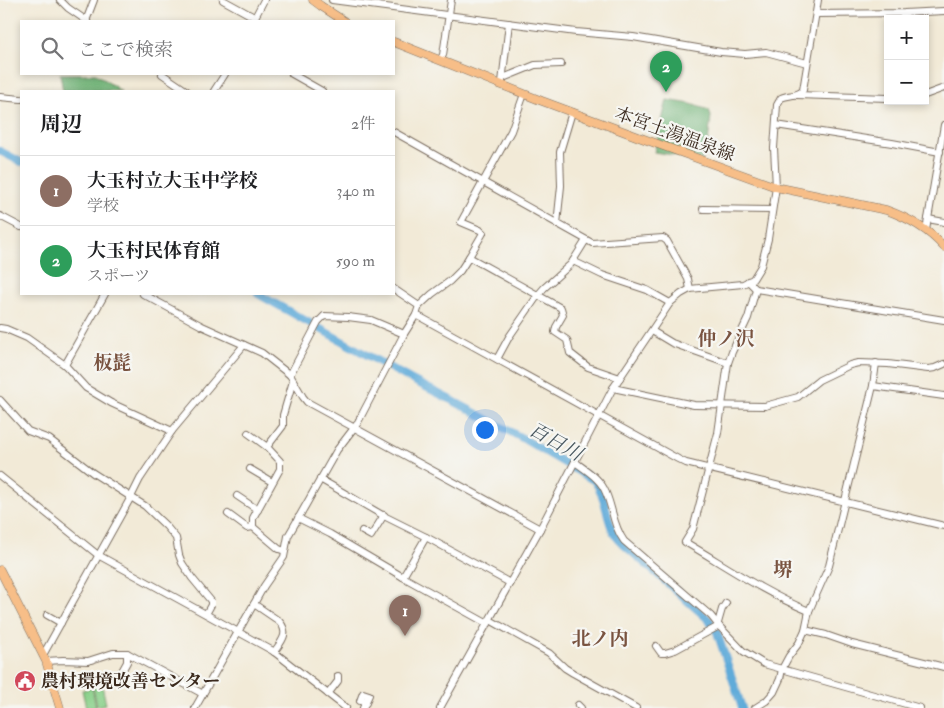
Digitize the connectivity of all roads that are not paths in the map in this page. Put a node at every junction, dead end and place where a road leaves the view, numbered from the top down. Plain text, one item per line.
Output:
1 (60, 0) edge
2 (93, 0) edge
3 (223, 0) edge
4 (264, 0) edge
5 (332, 0) edge
6 (451, 0) edge
7 (818, 0) edge
8 (317, 1) edge
9 (944, 11) edge
10 (816, 14) junction
11 (449, 15) junction
12 (254, 19) edge
13 (85, 20) edge
14 (86, 20) edge
15 (343, 20) edge
16 (509, 23) junction
17 (395, 42) edge
18 (440, 60) junction
19 (808, 62) junction
20 (561, 64) dead end
21 (163, 75) edge
22 (223, 75) edge
23 (294, 75) edge
24 (502, 81) junction
25 (944, 88) edge
26 (186, 90) edge
27 (215, 90) edge
28 (320, 90) edge
29 (524, 94) junction
30 (929, 94) edge
31 (797, 95) junction
32 (0, 97) edge
33 (884, 98) edge
34 (20, 99) edge
35 (572, 112) junction
36 (776, 125) junction
37 (944, 125) edge
38 (395, 133) edge
39 (940, 152) junction
40 (484, 181) junction
41 (776, 187) junction
42 (703, 208) dead end
43 (772, 210) junction
44 (0, 216) edge
45 (928, 219) junction
46 (944, 222) edge
47 (557, 224) junction
48 (20, 227) edge
49 (926, 230) junction
50 (586, 240) junction
51 (944, 247) edge
52 (469, 257) junction
53 (573, 261) junction
54 (748, 282) junction
55 (690, 289) junction
56 (756, 289) junction
57 (395, 290) edge
58 (104, 295) edge
59 (147, 295) edge
60 (538, 295) junction
61 (670, 303) junction
62 (419, 306) junction
63 (416, 316) junction
64 (944, 320) edge
65 (0, 328) edge
66 (652, 331) junction
67 (404, 334) junction
68 (244, 346) junction
69 (496, 359) junction
70 (728, 363) junction
71 (876, 363) junction
72 (944, 364) edge
73 (65, 365) junction
74 (291, 378) junction
75 (620, 378) junction
76 (874, 386) junction
77 (614, 388) junction
78 (944, 396) edge
79 (0, 400) edge
80 (722, 406) junction
81 (599, 416) junction
82 (354, 427) junction
83 (172, 431) junction
84 (248, 433) dead end
85 (267, 447) junction
86 (573, 466) junction
87 (709, 468) junction
88 (250, 470) dead end
89 (0, 476) edge
90 (320, 479) junction
91 (272, 482) junction
92 (237, 496) dead end
93 (131, 497) junction
94 (844, 501) junction
95 (258, 510) junction
96 (228, 514) dead end
97 (384, 515) junction
98 (298, 518) junction
99 (944, 526) edge
100 (253, 527) junction
101 (540, 529) junction
102 (362, 531) dead end
103 (426, 537) junction
104 (284, 551) junction
105 (98, 555) junction
106 (0, 570) edge
107 (403, 577) junction
108 (510, 583) junction
109 (726, 603) dead end
110 (254, 604) junction
111 (809, 611) junction
112 (206, 614) junction
113 (47, 615) dead end
114 (489, 622) junction
115 (61, 623) junction
116 (717, 627) junction
117 (805, 630) junction
118 (238, 632) junction
119 (656, 646) dead end
120 (274, 652) junction
121 (127, 653) junction
122 (45, 658) junction
123 (944, 667) edge
124 (782, 669) junction
125 (122, 671) dead end
126 (338, 676) dead end
127 (203, 694) junction
128 (328, 694) junction
129 (623, 705) edge
130 (60, 708) edge
131 (195, 708) edge
132 (346, 708) edge
133 (440, 708) edge
134 (636, 708) edge
135 (755, 708) edge
136 (920, 708) edge

1 - 13 street
2 - 14 street
3 - 12 street
4 - 12 street
5 - 11 street
6 - 11 street
7 - 10 street
8 - 15 main road
9 - 10 street
10 - 19 street
11 - 16 street
11 - 18 street
16 - 19 street
16 - 24 street
17 - 18 main road, 本宮土湯温泉線
18 - 24 main road, 本宮土湯温泉線
19 - 31 street
20 - 24 street
21 - 26 street
22 - 27 street
23 - 28 street
24 - 29 main road, 本宮土湯温泉線
25 - 30 street
29 - 35 main road, 本宮土湯温泉線
29 - 40 street
31 - 33 street
31 - 36 street
32 - 34 street
35 - 41 main road, 本宮土湯温泉線
35 - 47 street
36 - 39 street
36 - 41 street
37 - 39 street
38 - 40 street
39 - 45 street
40 - 47 street
40 - 52 street
41 - 43 street
41 - 49 main road, 本宮土湯温泉線
42 - 43 street
43 - 54 street
44 - 48 street
45 - 46 street
45 - 49 street
47 - 50 street
49 - 51 main road, 本宮土湯温泉線
50 - 53 street
50 - 55 street
52 - 60 street
52 - 62 street
53 - 60 street
53 - 61 street
54 - 55 street
54 - 56 street
55 - 61 street
56 - 64 street
56 - 70 street
57 - 62 street
58 - 73 street
59 - 68 street
60 - 69 street
60 - 75 street
61 - 66 street
62 - 63 street
63 - 67 street
63 - 69 street
65 - 73 street
66 - 70 street
66 - 75 street
67 - 74 street
67 - 82 street
68 - 74 street
68 - 83 street
69 - 81 street
70 - 80 street
71 - 72 street
71 - 76 street
71 - 80 street
73 - 83 street
74 - 82 street
74 - 85 street
75 - 77 street
76 - 78 street
76 - 94 street
77 - 80 street
77 - 81 street
79 - 93 street
80 - 87 street
81 - 86 street
81 - 87 street
82 - 90 street
82 - 101 street
83 - 93 street
84 - 85 street
85 - 91 street
86 - 101 street
86 - 116 street
87 - 94 street
87 - 111 street
88 - 91 street
89 - 105 street
90 - 97 street
90 - 98 street
91 - 95 street
92 - 95 street
93 - 105 street
93 - 112 street
94 - 99 street
94 - 111 street
95 - 100 street
96 - 100 street
97 - 102 street
97 - 103 street
98 - 104 street
98 - 107 street
100 - 104 street
101 - 108 street
103 - 107 street
103 - 108 street
104 - 110 street
105 - 112 street
105 - 115 street
106 - 122 main road
107 - 114 street
108 - 114 street
109 - 116 street
110 - 118 street
110 - 120 street
111 - 117 street
112 - 118 street
113 - 115 street
114 - 129 street
114 - 133 street
115 - 122 street
116 - 119 street
116 - 124 street
117 - 123 street
117 - 124 street
118 - 120 street
118 - 127 street
120 - 128 street
121 - 122 street
121 - 125 street
121 - 127 street
122 - 130 main road
124 - 135 street
124 - 136 street
126 - 128 street
127 - 131 street
128 - 132 street
129 - 134 street

